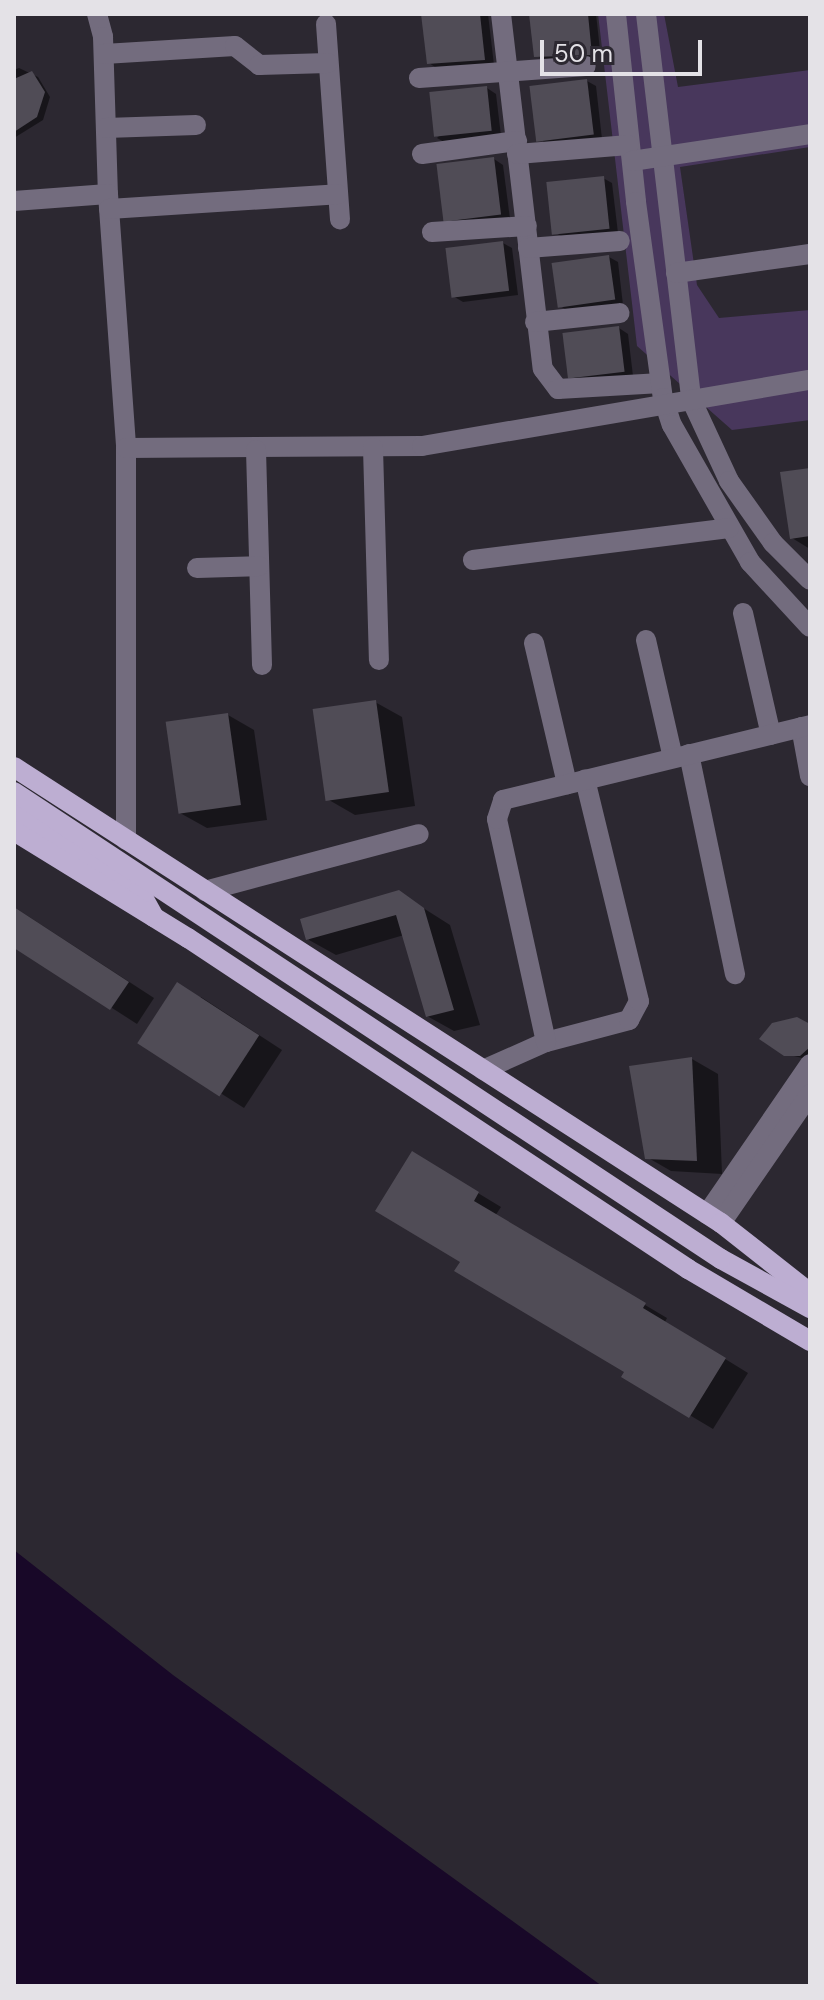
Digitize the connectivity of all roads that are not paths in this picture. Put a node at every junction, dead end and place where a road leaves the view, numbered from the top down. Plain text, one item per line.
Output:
1 (97, 14) edge
2 (501, 14) edge
3 (616, 14) edge
4 (646, 14) edge
5 (326, 24) dead end
6 (104, 54) junction
7 (328, 63) junction
8 (586, 66) dead end
9 (507, 72) junction
10 (419, 78) dead end
11 (196, 125) dead end
12 (106, 128) junction
13 (810, 134) edge
14 (517, 148) junction
15 (631, 153) junction
16 (422, 154) dead end
17 (662, 154) junction
18 (338, 194) junction
19 (14, 201) edge
20 (108, 202) junction
21 (340, 220) dead end
22 (527, 226) junction
23 (432, 232) dead end
24 (620, 241) dead end
25 (528, 248) junction
26 (810, 254) edge
27 (676, 273) junction
28 (620, 313) dead end
29 (535, 322) junction
30 (810, 380) edge
31 (661, 383) junction
32 (691, 399) junction
33 (666, 405) junction
34 (126, 448) junction
35 (373, 448) junction
36 (256, 450) junction
37 (729, 528) junction
38 (473, 560) dead end
39 (259, 566) junction
40 (197, 568) dead end
41 (810, 580) edge
42 (743, 613) dead end
43 (810, 627) edge
44 (646, 640) dead end
45 (534, 643) dead end
46 (379, 660) dead end
47 (262, 665) dead end
48 (805, 726) edge
49 (771, 735) junction
50 (681, 756) junction
51 (14, 767) edge
52 (810, 776) edge
53 (576, 782) junction
54 (14, 792) edge
55 (14, 811) edge
56 (14, 831) edge
57 (419, 834) dead end
58 (126, 840) junction
59 (210, 894) junction
60 (154, 917) junction
61 (188, 938) junction
62 (735, 974) dead end
63 (546, 1042) junction
64 (810, 1064) edge
65 (483, 1070) junction
66 (806, 1092) edge
67 (714, 1219) junction
68 (810, 1293) edge
69 (810, 1308) edge
70 (810, 1341) edge

1 - 6 street
2 - 9 street
3 - 15 street
4 - 17 street
5 - 7 street
6 - 7 street
6 - 12 street
7 - 18 street
8 - 9 street
9 - 10 street
9 - 14 street
11 - 12 street
12 - 20 street
13 - 17 street
14 - 15 street
14 - 16 street
14 - 22 street
15 - 17 street
15 - 31 street
17 - 27 street
18 - 20 street
18 - 21 street
19 - 20 street
20 - 34 street
22 - 23 street
22 - 25 street
24 - 25 street
25 - 29 street
26 - 27 street
27 - 32 street
28 - 29 street
29 - 31 street
30 - 32 street
31 - 33 street
32 - 33 street
32 - 41 street
33 - 35 street
33 - 37 street
34 - 36 street
34 - 58 street
35 - 36 street
35 - 46 street
36 - 39 street
37 - 38 street
37 - 43 street
39 - 40 street
39 - 47 street
42 - 49 street
44 - 50 street
45 - 53 street
48 - 49 street
48 - 52 street
49 - 50 street
50 - 53 street
50 - 62 street
51 - 58 main road
53 - 63 street
53 - 63 street
54 - 69 main road, bridge
55 - 60 main road
56 - 60 main road
57 - 59 street
58 - 59 main road
59 - 61 main road
59 - 65 main road
60 - 61 main road
61 - 70 main road
63 - 65 street
64 - 66 street
65 - 67 main road
66 - 67 street
67 - 68 main road

